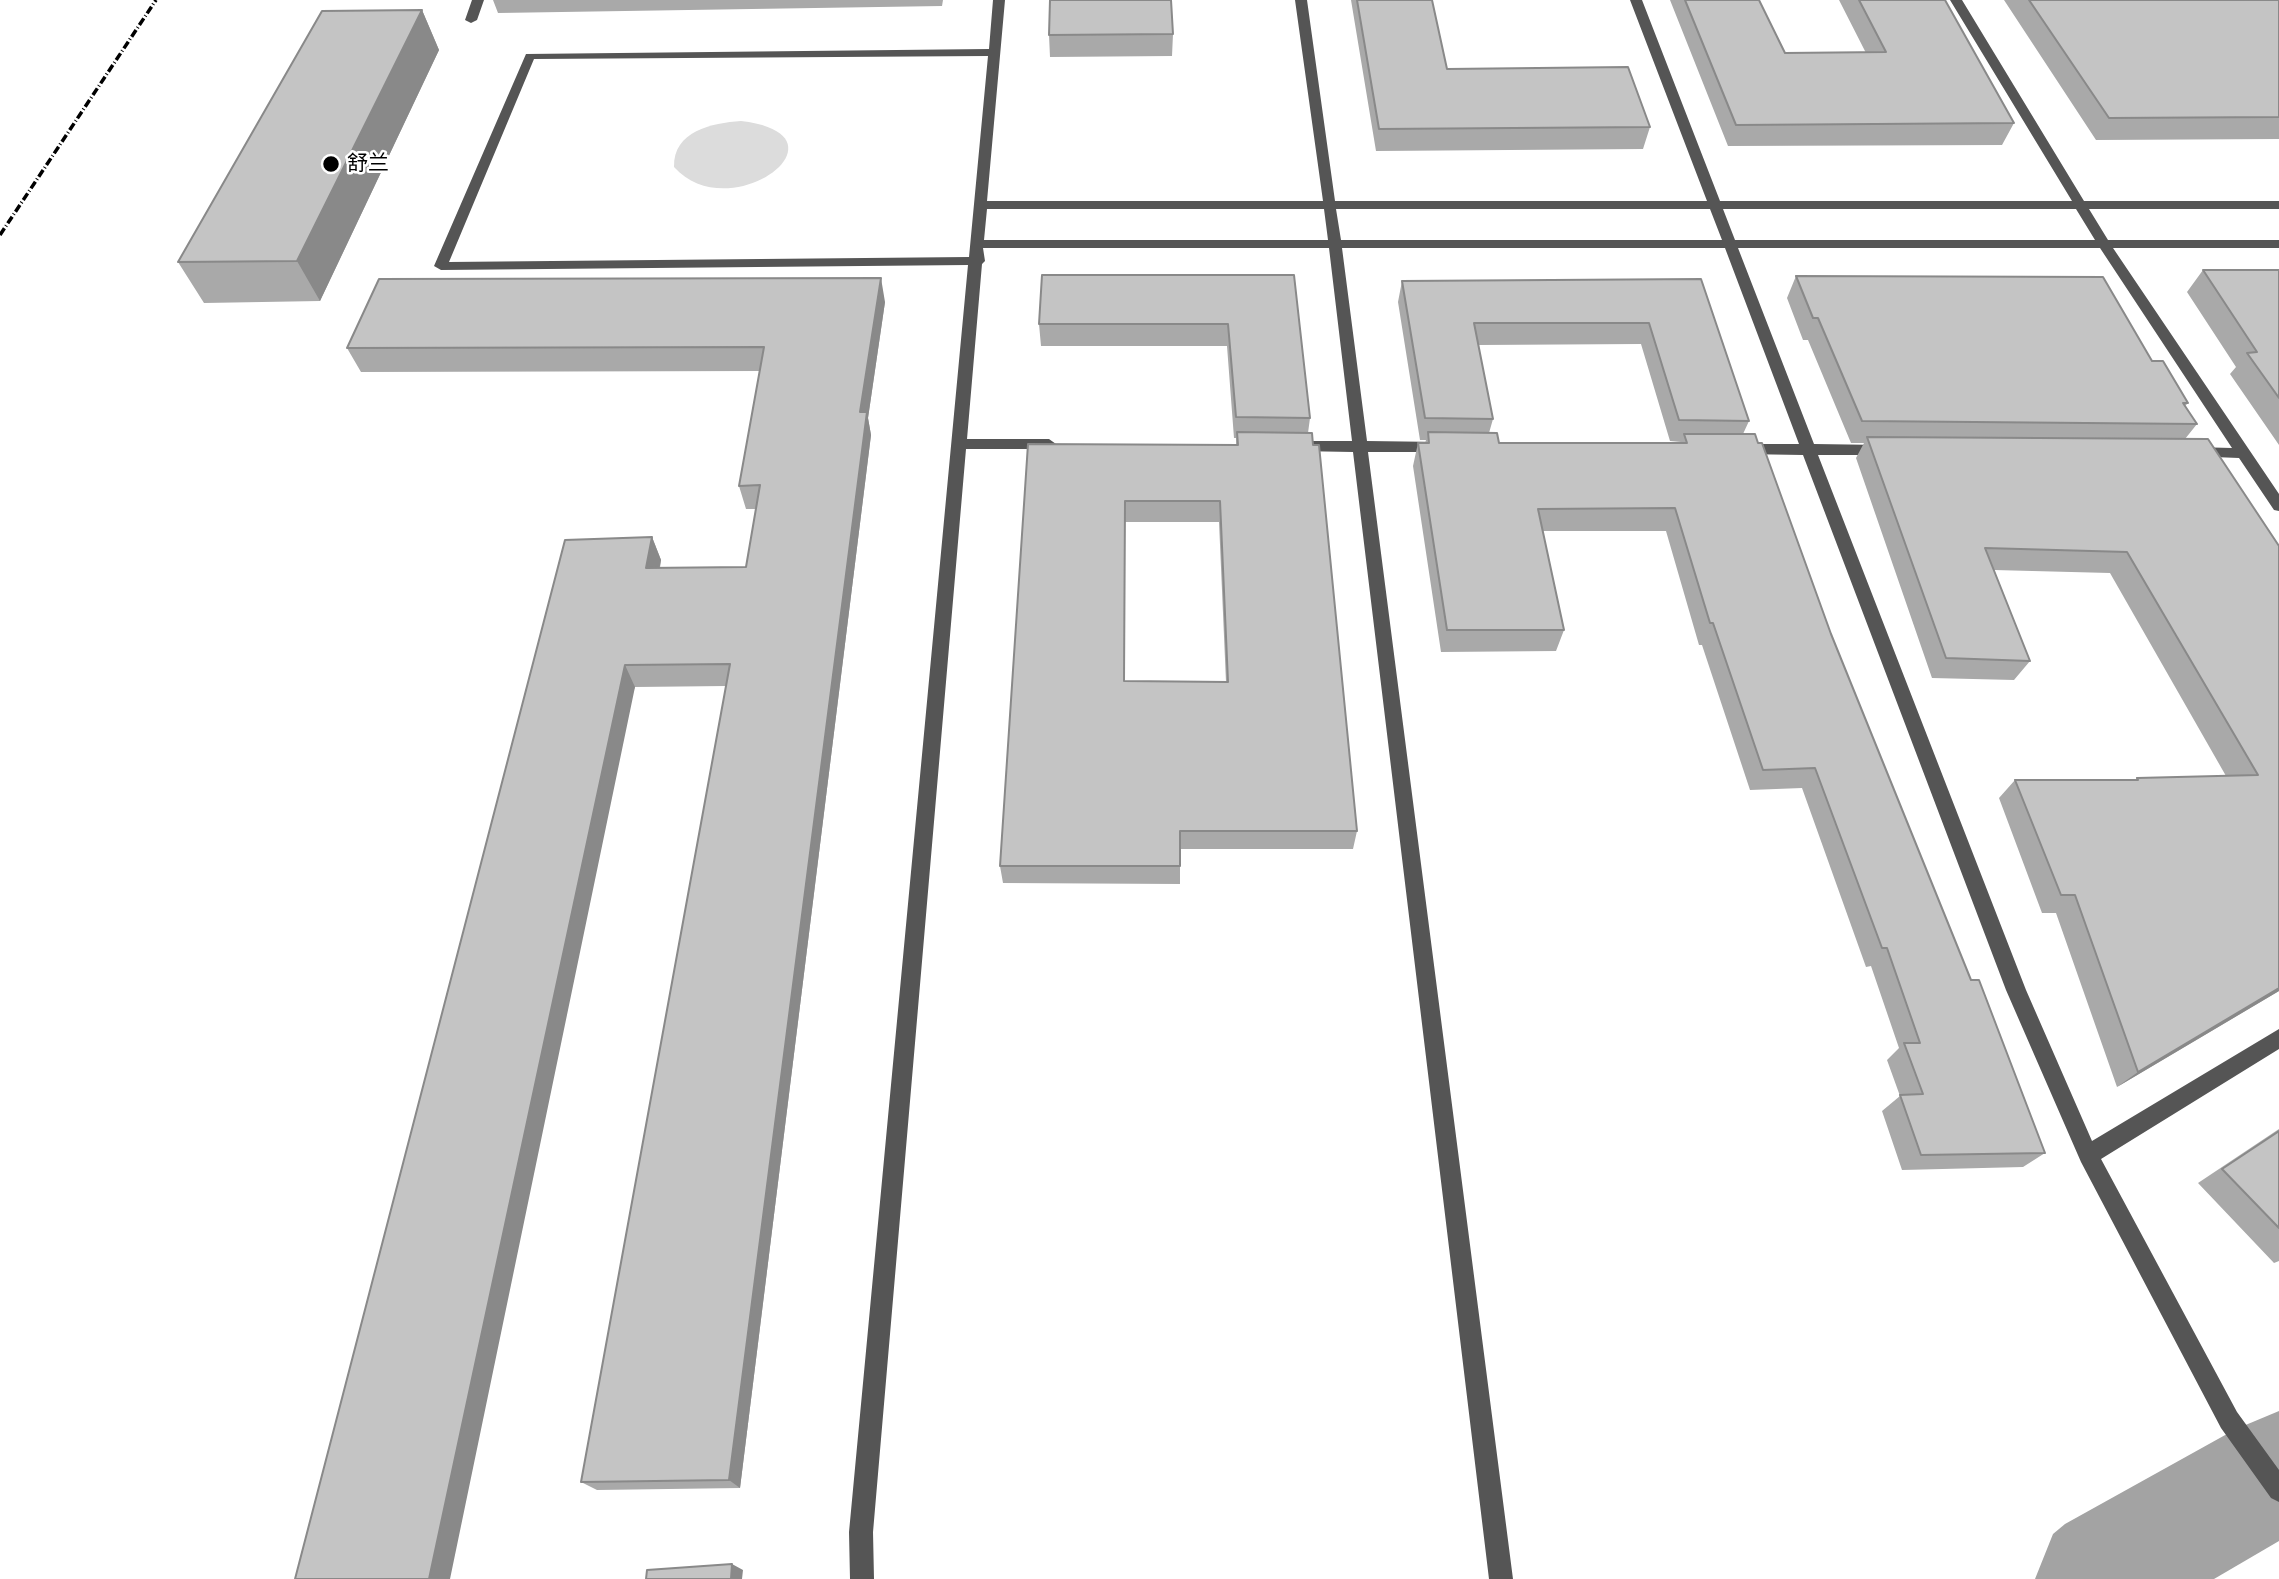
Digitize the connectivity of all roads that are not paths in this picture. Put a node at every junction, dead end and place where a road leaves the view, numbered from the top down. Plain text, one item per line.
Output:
1 (478, 0) edge
2 (999, 0) edge
3 (1301, 0) edge
4 (1636, 0) edge
5 (1956, 0) edge
6 (471, 20) dead end
7 (996, 52) junction
8 (1713, 204) junction
9 (982, 205) junction
10 (1329, 205) junction
11 (2080, 205) junction
12 (2279, 205) edge
13 (1335, 244) junction
14 (1728, 244) junction
15 (2104, 244) junction
16 (2279, 244) edge
17 (978, 253) junction
18 (961, 444) junction
19 (1071, 444) edge
20 (1278, 446) edge
21 (1360, 446) junction
22 (1458, 447) edge
23 (1723, 449) edge
24 (1807, 450) junction
25 (1902, 450) edge
26 (2174, 452) edge
27 (2242, 453) junction
28 (2279, 506) edge
29 (2279, 1038) edge
30 (2088, 1154) junction
31 (2279, 1490) edge
32 (862, 1579) edge
33 (1501, 1579) edge

1 - 6 street
2 - 7 street
3 - 10 street
4 - 8 street
5 - 11 street
7 - 9 street
7 - 17 street
8 - 10 street
8 - 11 street
8 - 14 street
9 - 10 street
9 - 17 street
10 - 13 street
11 - 12 street
11 - 15 street
13 - 14 street
13 - 17 street
13 - 21 street
14 - 15 street
14 - 24 street
15 - 16 street
15 - 27 street
17 - 18 street
18 - 19 street
18 - 32 street
20 - 21 street
21 - 22 street
21 - 33 street
23 - 24 street
24 - 25 street
24 - 30 street
26 - 27 street
27 - 28 street
29 - 30 street
30 - 31 street

